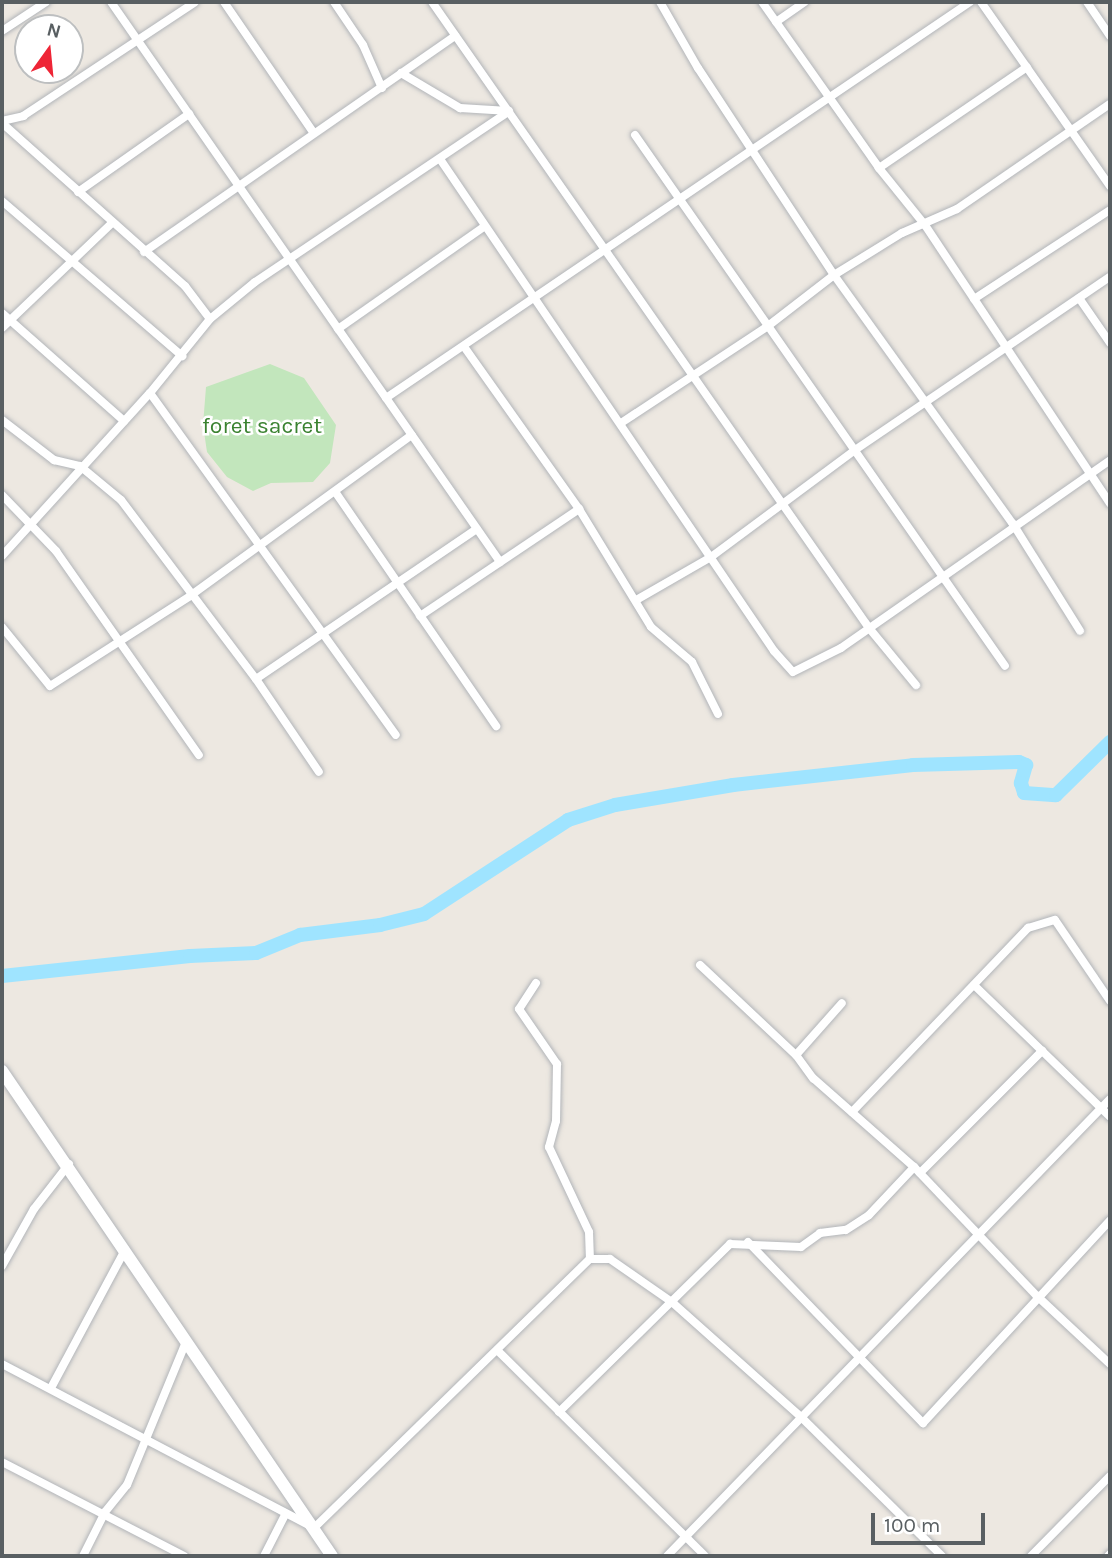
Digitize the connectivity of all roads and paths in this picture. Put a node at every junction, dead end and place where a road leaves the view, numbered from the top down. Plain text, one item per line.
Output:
1 (46, 2) edge
2 (111, 2) edge
3 (195, 2) edge
4 (224, 2) edge
5 (334, 2) edge
6 (432, 2) edge
7 (660, 2) edge
8 (762, 2) edge
9 (805, 2) edge
10 (970, 2) edge
11 (981, 2) edge
12 (1087, 2) edge
13 (776, 22) junction
14 (2, 31) edge
15 (455, 36) junction
16 (1110, 36) edge
17 (138, 41) junction
18 (1027, 67) junction
19 (401, 73) junction
20 (382, 88) junction
21 (827, 96) junction
22 (1110, 104) edge
23 (509, 111) junction
24 (189, 114) junction
25 (2, 122) edge
26 (313, 132) junction
27 (1074, 132) junction
28 (635, 135) dead end
29 (752, 149) junction
30 (440, 159) junction
31 (879, 168) junction
32 (237, 183) junction
33 (1110, 186) edge
34 (78, 192) junction
35 (682, 197) junction
36 (2, 201) edge
37 (1110, 210) edge
38 (113, 222) junction
39 (925, 225) junction
40 (485, 226) junction
41 (607, 248) junction
42 (144, 252) junction
43 (290, 260) junction
44 (75, 262) junction
45 (834, 275) junction
46 (1110, 277) edge
47 (537, 298) junction
48 (1079, 298) junction
49 (974, 299) junction
50 (5, 316) edge
51 (210, 319) junction
52 (768, 327) junction
53 (2, 328) edge
54 (338, 329) junction
55 (1110, 343) edge
56 (465, 348) junction
57 (1004, 348) junction
58 (182, 356) junction
59 (691, 376) junction
60 (150, 393) junction
61 (386, 398) junction
62 (925, 404) junction
63 (2, 420) edge
64 (124, 421) junction
65 (621, 423) junction
66 (412, 435) junction
67 (855, 450) junction
68 (1110, 460) edge
69 (80, 466) junction
70 (1089, 475) junction
71 (336, 493) junction
72 (2, 495) edge
73 (1110, 503) edge
74 (783, 507) junction
75 (579, 509) junction
76 (31, 522) junction
77 (1013, 524) junction
78 (477, 529) junction
79 (260, 546) junction
80 (2, 556) edge
81 (711, 557) junction
82 (500, 562) junction
83 (941, 577) junction
84 (399, 585) junction
85 (190, 596) junction
86 (638, 599) junction
87 (421, 616) junction
88 (2, 626) edge
89 (869, 628) junction
90 (1080, 631) dead end
91 (325, 636) junction
92 (116, 640) junction
93 (1005, 666) dead end
94 (256, 679) junction
95 (916, 685) dead end
96 (718, 714) dead end
97 (496, 726) dead end
98 (396, 735) dead end
99 (200, 755) dead end
100 (319, 772) dead end
101 (700, 965) dead end
102 (536, 983) dead end
103 (974, 985) junction
104 (1110, 1001) edge
105 (842, 1003) dead end
106 (1042, 1051) junction
107 (796, 1055) junction
108 (2, 1071) edge
109 (1110, 1099) edge
110 (1102, 1108) junction
111 (852, 1112) junction
112 (1110, 1117) edge
113 (69, 1164) junction
114 (917, 1170) junction
115 (1110, 1220) edge
116 (978, 1232) junction
117 (748, 1242) junction
118 (125, 1250) junction
119 (590, 1259) junction
120 (2, 1266) edge
121 (1037, 1296) junction
122 (673, 1303) junction
123 (186, 1342) junction
124 (498, 1351) junction
125 (858, 1357) junction
126 (2, 1364) edge
127 (1110, 1364) edge
128 (51, 1388) junction
129 (559, 1412) junction
130 (802, 1418) junction
131 (145, 1442) junction
132 (2, 1462) edge
133 (1110, 1476) edge
134 (105, 1512) junction
135 (285, 1515) junction
136 (314, 1528) junction
137 (685, 1538) junction
138 (83, 1556) edge
139 (184, 1556) edge
140 (264, 1556) edge
141 (332, 1556) edge
142 (667, 1556) edge
143 (705, 1556) edge
144 (942, 1556) edge
145 (1031, 1556) edge

1 - 14 street
2 - 17 street
3 - 17 street
4 - 26 street
5 - 20 street
6 - 15 street
7 - 29 street
8 - 13 street
9 - 13 street
10 - 21 street
11 - 18 street
12 - 16 street
13 - 21 street
15 - 19 street
15 - 23 street
17 - 24 street
17 - 25 street
18 - 27 street
18 - 31 street
19 - 20 street
19 - 23 street
20 - 26 street
21 - 29 street
21 - 31 street
22 - 27 street
23 - 30 street
23 - 41 street
24 - 32 street
24 - 34 street
25 - 34 street
26 - 32 street
27 - 33 street
27 - 39 street
28 - 35 street
29 - 35 street
29 - 45 street
30 - 40 street
30 - 43 street
31 - 39 street
32 - 42 street
32 - 43 street
34 - 38 street
35 - 41 street
35 - 52 street
36 - 44 street
37 - 49 street
38 - 42 street
38 - 44 street
39 - 45 street
39 - 49 street
40 - 47 street
40 - 54 street
41 - 47 street
41 - 59 street
42 - 51 street
43 - 51 street
43 - 54 street
44 - 50 street
44 - 58 street
45 - 52 street
45 - 62 street
46 - 48 street
47 - 56 street
47 - 65 street
48 - 55 street
48 - 57 street
49 - 57 street
50 - 53 street
50 - 64 street
51 - 58 street
52 - 59 street
52 - 67 street
54 - 61 street
56 - 61 street
56 - 75 street
57 - 62 street
57 - 70 street
58 - 60 street
59 - 65 street
59 - 74 street
60 - 64 street
60 - 79 street
61 - 66 street
62 - 67 street
62 - 77 street
63 - 69 street
64 - 69 street
65 - 81 street
66 - 71 street
66 - 78 street
67 - 74 street
67 - 83 street
68 - 70 street
69 - 76 street
69 - 85 street
70 - 73 street
70 - 77 street
71 - 79 street
71 - 84 street
72 - 76 street
74 - 81 street
74 - 89 street
75 - 82 street
75 - 86 street
76 - 80 street
76 - 92 street
77 - 83 street
77 - 90 street
78 - 82 street
78 - 84 street
79 - 85 street
79 - 91 street
81 - 86 street
81 - 89 street
82 - 87 street
83 - 89 street
83 - 93 street
84 - 87 street
84 - 91 street
85 - 92 street
85 - 94 street
86 - 96 street
87 - 97 street
88 - 92 street
89 - 95 street
91 - 94 street
91 - 98 street
92 - 99 street
94 - 100 street
101 - 107 street
102 - 119 street
103 - 104 street
103 - 106 street
103 - 111 street
105 - 107 street
106 - 110 street
106 - 114 street
107 - 111 street
108 - 113 main road
109 - 110 street
110 - 112 street
110 - 116 street
111 - 114 street
113 - 118 main road
113 - 120 street
114 - 116 street
114 - 117 street
115 - 121 street
116 - 121 street
116 - 125 street
117 - 122 street
117 - 125 street
118 - 123 main road
118 - 128 street
119 - 122 street
119 - 124 street
121 - 125 street
121 - 127 street
122 - 129 street
122 - 130 street
123 - 131 street
123 - 136 main road
124 - 129 street
124 - 136 street
125 - 130 street
126 - 128 street
128 - 131 street
129 - 137 street
130 - 137 street
130 - 144 street
131 - 134 street
131 - 135 street
132 - 134 street
133 - 145 street
134 - 138 street
134 - 139 street
135 - 136 street
135 - 140 street
136 - 141 main road
137 - 142 street
137 - 143 street

